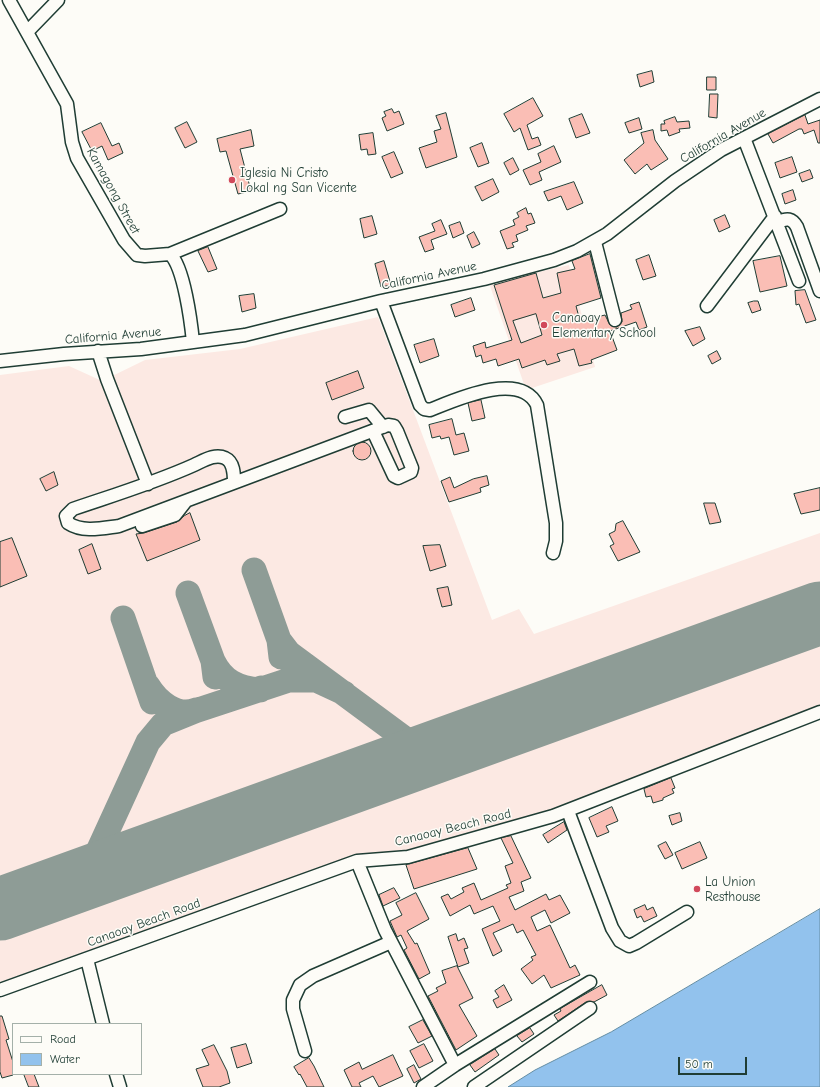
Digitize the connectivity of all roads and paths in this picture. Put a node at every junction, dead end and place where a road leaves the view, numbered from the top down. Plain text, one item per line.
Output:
1 (9, 0) edge
2 (58, 0) edge
3 (28, 31) junction
4 (820, 98) edge
5 (744, 138) junction
6 (280, 209) dead end
7 (776, 219) junction
8 (595, 242) junction
9 (170, 254) junction
10 (799, 281) dead end
11 (820, 291) edge
12 (381, 301) junction
13 (707, 306) dead end
14 (615, 320) dead end
15 (193, 342) junction
16 (98, 351) junction
17 (0, 361) edge
18 (345, 417) dead end
19 (234, 482) junction
20 (148, 484) junction
21 (553, 553) dead end
22 (820, 712) edge
23 (568, 811) junction
24 (357, 861) junction
25 (687, 912) dead end
26 (391, 942) junction
27 (87, 959) junction
28 (590, 982) dead end
29 (0, 990) edge
30 (590, 1008) dead end
31 (103, 1023) edge
32 (305, 1051) dead end
33 (455, 1065) junction
34 (423, 1087) edge
35 (474, 1087) edge

1 - 3 street, Kamagong Street
2 - 3 street
3 - 9 street, Kamagong Street
4 - 5 street, California Avenue
5 - 7 street
5 - 8 street, California Avenue
6 - 9 street
7 - 10 street
7 - 11 street
7 - 13 street
8 - 12 street, California Avenue
8 - 14 street
9 - 15 street
12 - 15 street, California Avenue
12 - 21 street
15 - 16 street, California Avenue
16 - 17 street, California Avenue
16 - 20 street
18 - 19 street
19 - 20 street
19 - 20 street
22 - 23 street, Canaoay Beach Road
23 - 24 street, Canaoay Beach Road
23 - 25 street
24 - 26 street
24 - 27 street, Canaoay Beach Road
26 - 32 street
26 - 33 street
27 - 29 street, Canaoay Beach Road
27 - 31 street
28 - 33 street
30 - 35 street
33 - 34 street

